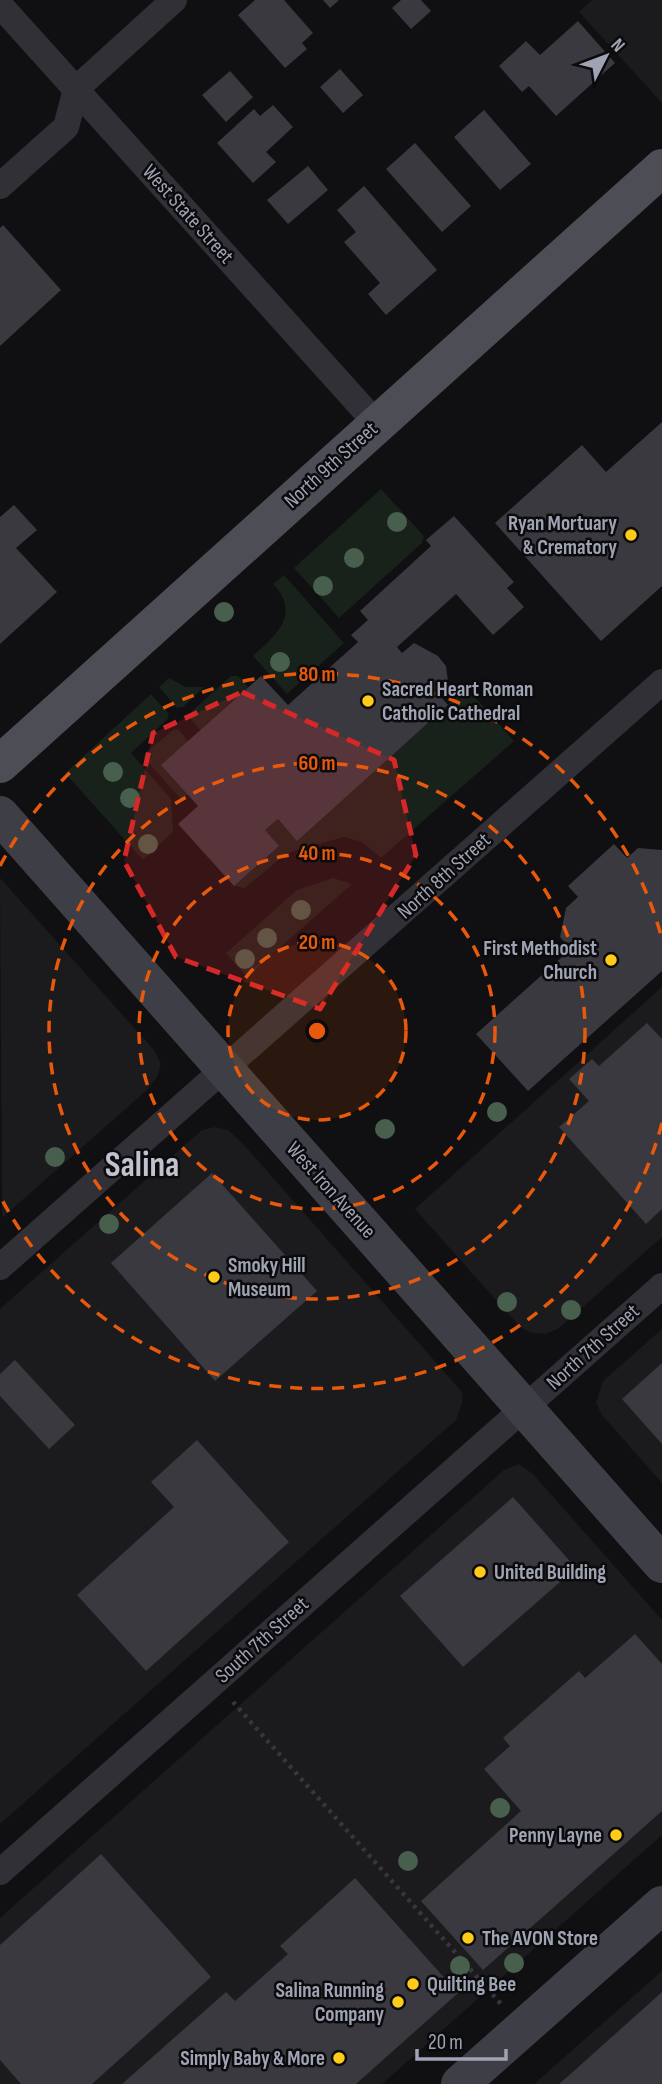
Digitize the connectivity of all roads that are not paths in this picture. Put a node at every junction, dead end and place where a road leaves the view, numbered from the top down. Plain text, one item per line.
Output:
1 (174, 0) edge
2 (0, 5) edge
3 (76, 89) junction
4 (662, 168) edge
5 (0, 186) edge
6 (377, 424) junction
7 (662, 682) edge
8 (0, 764) edge
9 (0, 815) edge
10 (225, 1071) junction
11 (0, 1267) edge
12 (662, 1286) edge
13 (524, 1408) junction
14 (662, 1564) edge
15 (0, 1872) edge
16 (662, 1905) edge
17 (460, 2084) edge

1 - 3 street
2 - 3 street, West State Street
3 - 5 street
3 - 6 street, West State Street
4 - 6 main road, North 9th Street
6 - 8 main road, North 9th Street
7 - 10 street, North 8th Street
9 - 10 street, West Iron Avenue
10 - 11 street, North 8th Street
10 - 13 street, West Iron Avenue
12 - 13 street, North 7th Street
13 - 14 street, West Iron Avenue
13 - 15 street, South 7th Street
16 - 17 street

